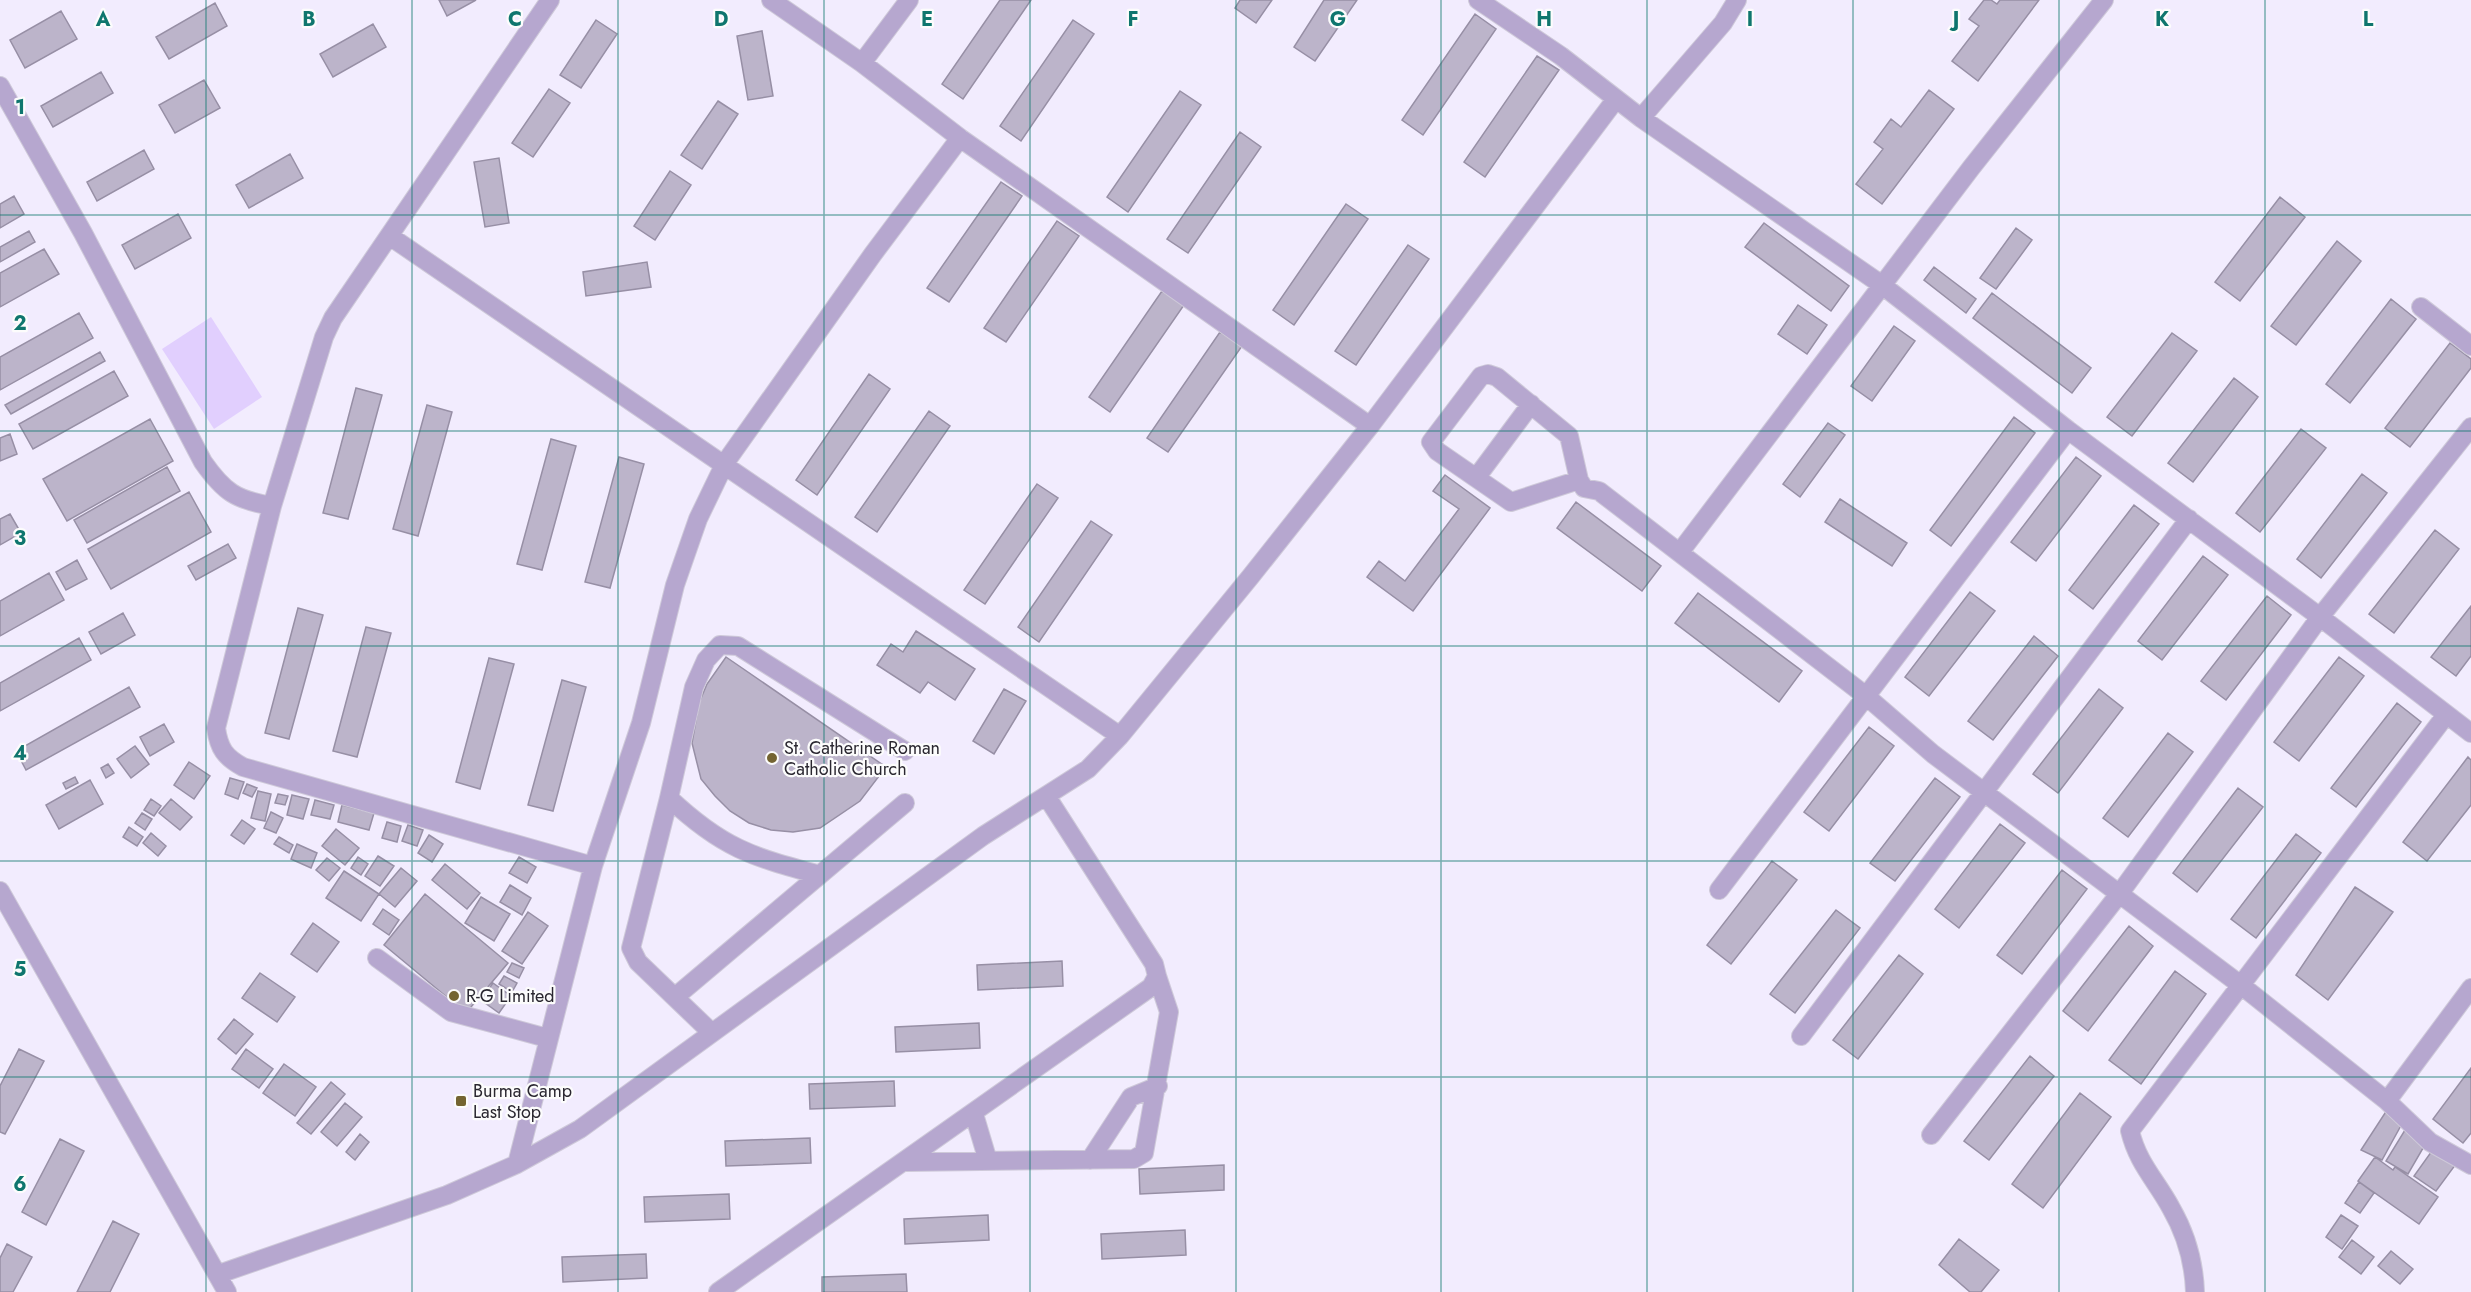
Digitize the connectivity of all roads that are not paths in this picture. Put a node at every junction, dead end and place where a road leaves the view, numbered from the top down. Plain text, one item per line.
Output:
1 (550, 0) edge
2 (771, 0) edge
3 (909, 0) edge
4 (1737, 0) edge
5 (2104, 0) edge
6 (1487, 3) edge
7 (862, 63) junction
8 (0, 86) edge
9 (1616, 99) junction
10 (1641, 118) junction
11 (960, 138) junction
12 (391, 237) junction
13 (1882, 285) junction
14 (2421, 307) dead end
15 (2471, 346) edge
16 (1531, 404) junction
17 (1370, 426) junction
18 (2471, 427) edge
19 (2068, 430) junction
20 (724, 463) junction
21 (1476, 478) junction
22 (1579, 480) junction
23 (272, 506) junction
24 (2189, 519) junction
25 (1680, 552) junction
26 (2320, 617) junction
27 (1866, 696) junction
28 (2446, 715) junction
29 (2471, 734) edge
30 (1120, 736) junction
31 (906, 750) dead end
32 (1986, 793) junction
33 (1047, 797) junction
34 (669, 798) junction
35 (905, 803) dead end
36 (593, 866) junction
37 (820, 875) junction
38 (1719, 890) dead end
39 (0, 891) edge
40 (2120, 893) junction
41 (377, 958) dead end
42 (1157, 976) junction
43 (2242, 986) junction
44 (2471, 988) edge
45 (675, 997) junction
46 (712, 1033) junction
47 (1801, 1036) dead end
48 (547, 1038) junction
49 (1158, 1086) junction
50 (2387, 1101) junction
51 (974, 1114) junction
52 (1931, 1135) dead end
53 (1090, 1160) junction
54 (988, 1161) junction
55 (906, 1162) junction
56 (517, 1164) junction
57 (2471, 1166) edge
58 (219, 1274) junction
59 (227, 1292) edge
60 (718, 1292) edge
61 (2196, 1292) edge

1 - 12 street
2 - 7 street
3 - 7 street
4 - 10 street
5 - 13 street
6 - 9 street
7 - 11 street
8 - 23 street
9 - 10 street
9 - 17 street
10 - 13 street
11 - 17 street
11 - 20 street
12 - 20 street
12 - 23 street
13 - 19 street
13 - 25 street
14 - 15 street
16 - 21 street
16 - 21 street
16 - 22 street
17 - 30 street
18 - 26 street
19 - 24 street
19 - 27 street
20 - 30 street
20 - 36 street
21 - 22 street
22 - 25 street
23 - 36 street
24 - 26 street
24 - 32 street
25 - 27 street
26 - 28 street
26 - 40 street
27 - 32 street
27 - 38 street
28 - 29 street
28 - 43 street
30 - 33 street
31 - 34 street
32 - 40 street
32 - 47 street
33 - 42 street
33 - 46 street
34 - 37 street
34 - 45 street
35 - 37 street
36 - 48 street
37 - 45 street
39 - 58 street
40 - 43 street
40 - 52 street
41 - 48 street
42 - 49 street
42 - 51 street
43 - 50 street
43 - 61 street
44 - 50 street
45 - 46 street
46 - 56 street
48 - 56 street
49 - 53 street
49 - 53 street
50 - 57 street
51 - 54 street
51 - 55 street
53 - 54 street
54 - 55 street
55 - 60 street
56 - 58 street
58 - 59 street

